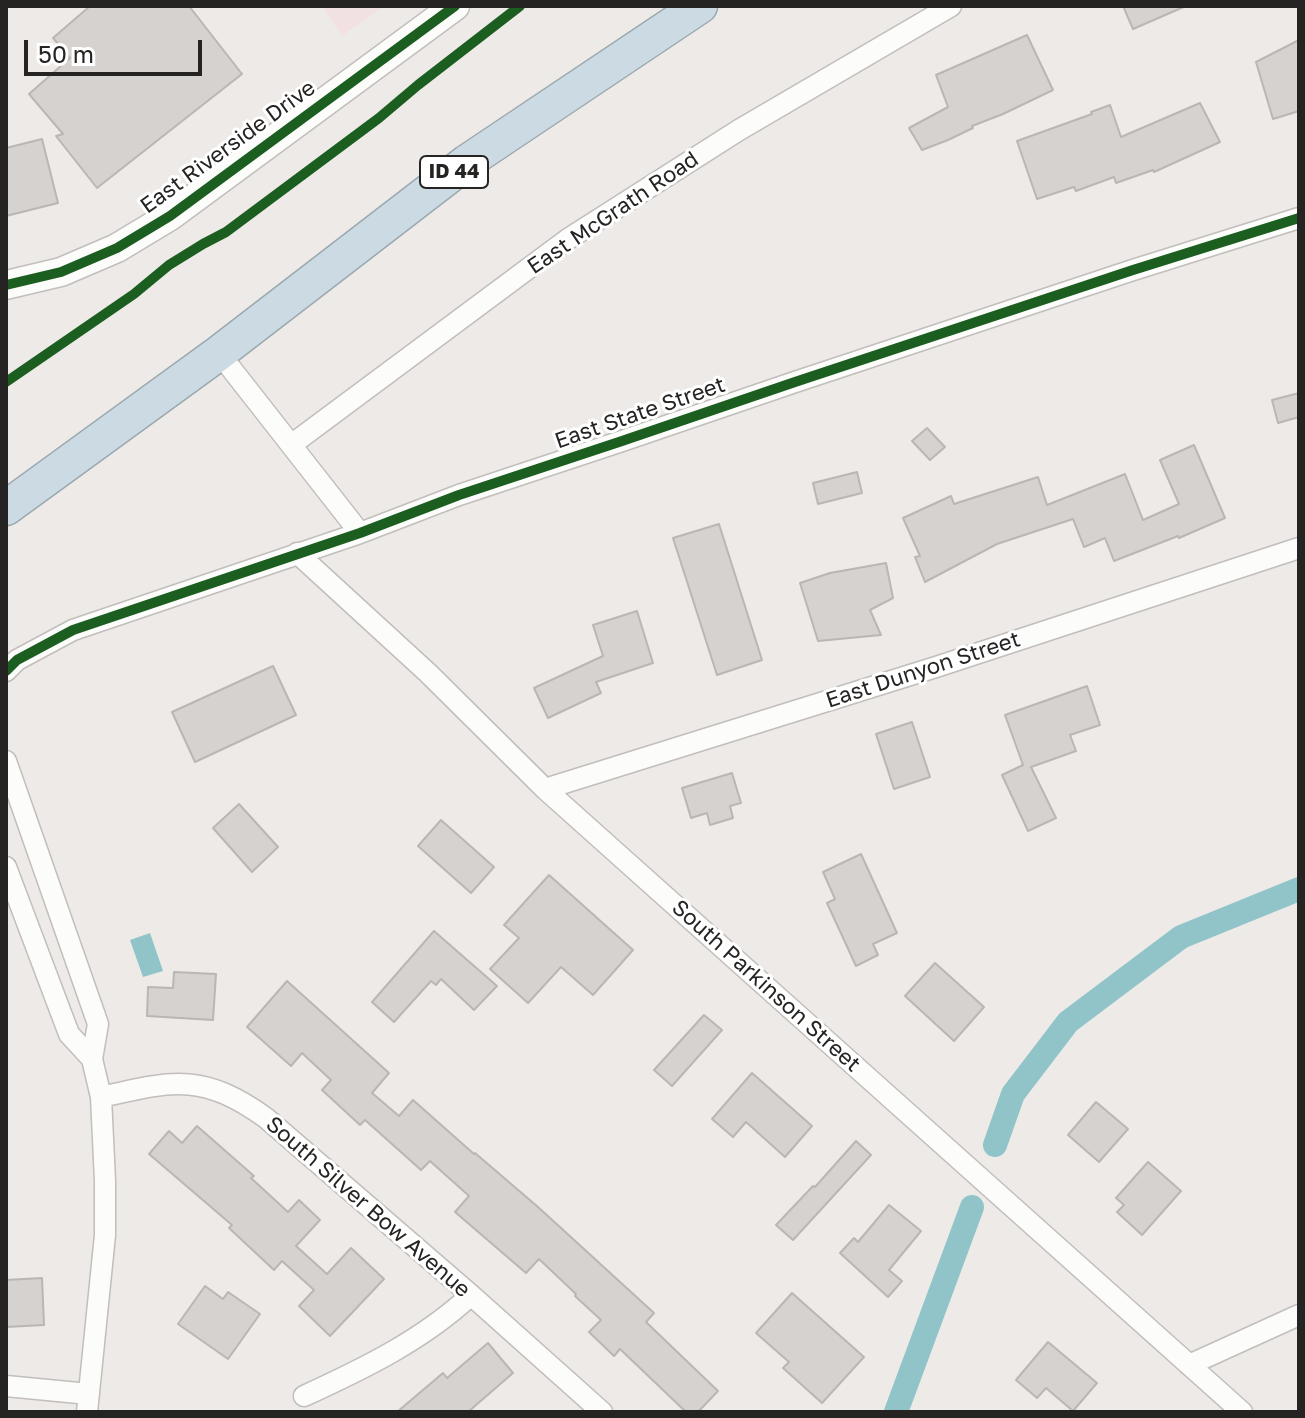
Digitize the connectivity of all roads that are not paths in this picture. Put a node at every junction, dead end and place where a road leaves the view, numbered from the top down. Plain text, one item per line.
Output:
1 (455, 6) edge
2 (700, 6) edge
3 (951, 6) edge
4 (1299, 218) edge
5 (6, 285) edge
6 (219, 353) junction
7 (291, 445) junction
8 (6, 508) edge
9 (360, 533) junction
10 (1299, 548) edge
11 (297, 553) junction
12 (6, 671) edge
13 (6, 761) edge
14 (545, 789) junction
15 (6, 867) edge
16 (92, 1059) junction
17 (101, 1097) junction
18 (471, 1295) junction
19 (1299, 1315) edge
20 (1189, 1365) junction
21 (6, 1386) edge
22 (304, 1396) dead end
23 (88, 1403) edge
24 (602, 1412) edge
25 (1242, 1412) edge

1 - 5 street, East Riverside Drive
2 - 6 highway, ID 44
3 - 7 street, East McGrath Road
4 - 9 street, East State Street
6 - 7 street
6 - 8 highway, ID 44
7 - 9 street
9 - 11 street, East State Street
10 - 14 street, East Dunyon Street
11 - 12 street, East State Street
11 - 14 street, South Parkinson Street
13 - 16 street
14 - 20 street, South Parkinson Street
15 - 16 street
16 - 17 street
17 - 18 street, South Silver Bow Avenue
17 - 23 street
18 - 22 street
18 - 24 street, South Silver Bow Avenue
19 - 20 street
20 - 25 street, South Parkinson Street
21 - 23 street

